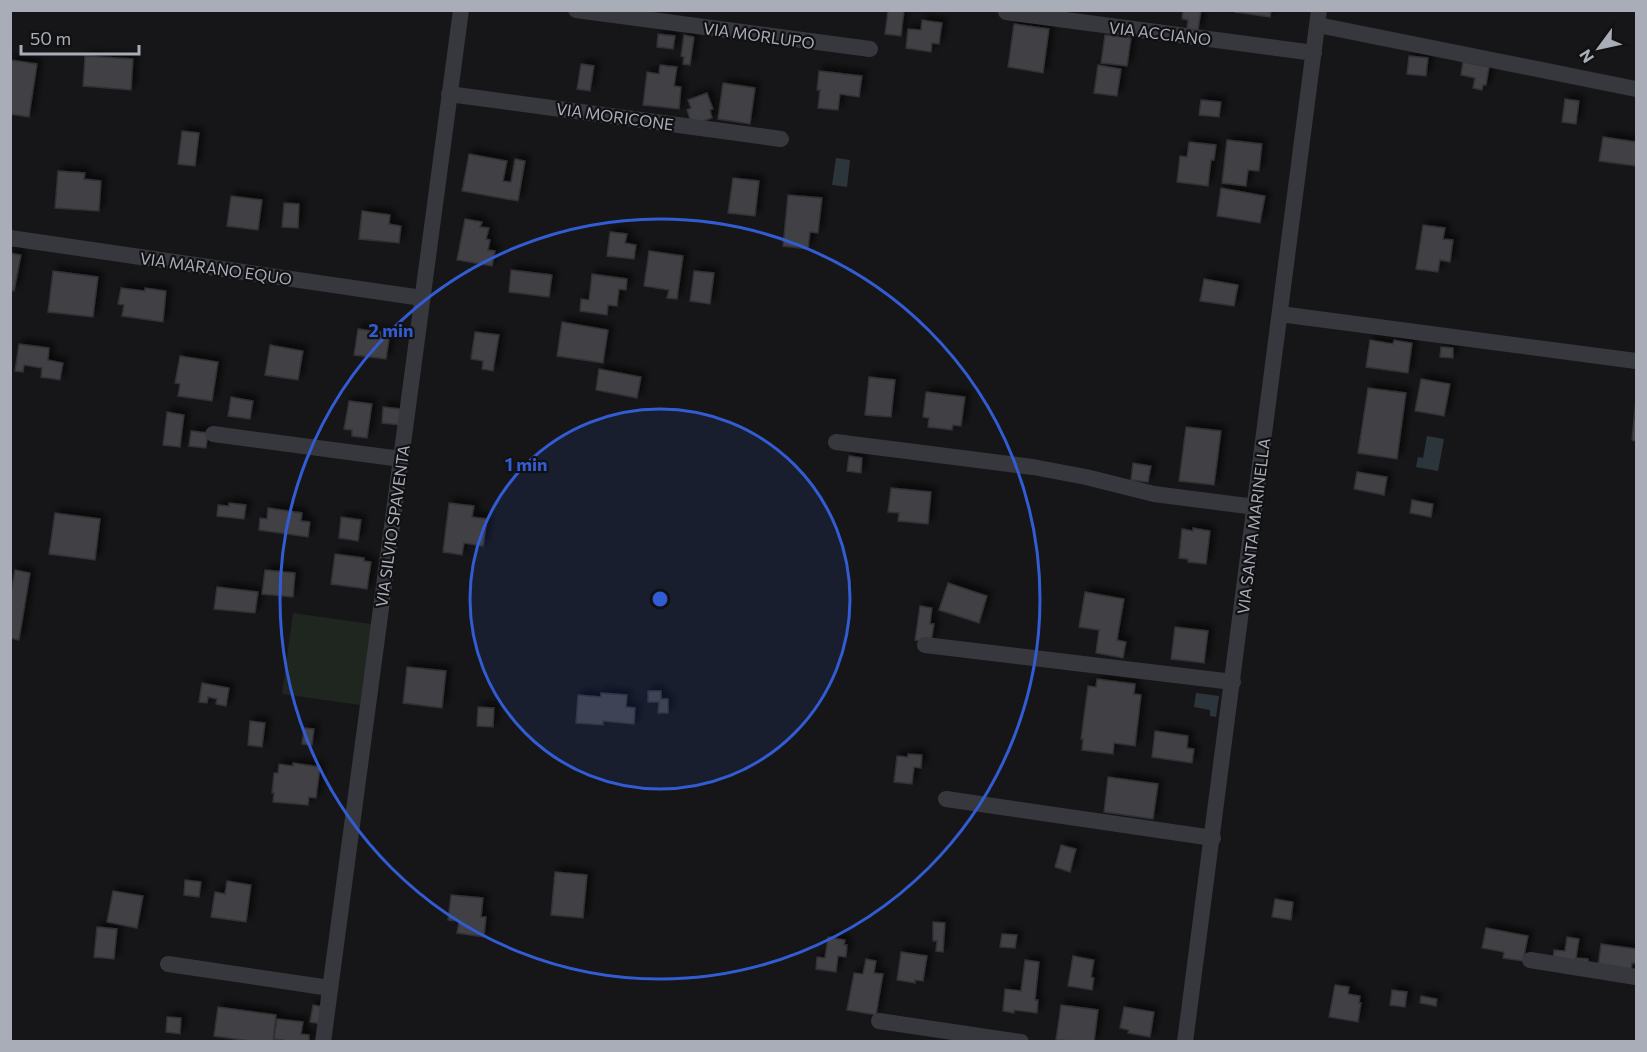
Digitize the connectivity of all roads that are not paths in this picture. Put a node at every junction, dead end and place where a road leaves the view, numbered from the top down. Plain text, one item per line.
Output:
1 (460, 10) edge
2 (576, 10) edge
3 (1006, 12) dead end
4 (1319, 18) edge
5 (870, 50) dead end
6 (1314, 53) junction
7 (1636, 89) edge
8 (449, 94) junction
9 (781, 139) dead end
10 (10, 238) edge
11 (422, 298) junction
12 (1280, 314) junction
13 (1636, 361) edge
14 (213, 434) dead end
15 (836, 442) dead end
16 (401, 459) junction
17 (1256, 507) junction
18 (925, 645) dead end
19 (1233, 682) junction
20 (946, 799) dead end
21 (1213, 838) junction
22 (1530, 960) dead end
23 (168, 964) dead end
24 (1636, 977) edge
25 (330, 988) junction
26 (879, 1021) dead end
27 (323, 1041) edge
28 (1021, 1041) edge
29 (1185, 1041) edge

1 - 8 street, VIA SILVIO SPAVENTA
2 - 5 street, VIA MORLUPO
3 - 6 street, VIA ACCIANO
4 - 6 street, VIA SANTA MARINELLA
4 - 7 street
6 - 12 street, VIA SANTA MARINELLA
8 - 9 street, VIA MORICONE
8 - 11 street, VIA SILVIO SPAVENTA
10 - 11 street, VIA MARANO EQUO
11 - 16 street, VIA SILVIO SPAVENTA
12 - 13 street
12 - 17 street, VIA SANTA MARINELLA
14 - 16 street
15 - 17 street
16 - 25 street, VIA SILVIO SPAVENTA
17 - 19 street, VIA SANTA MARINELLA
18 - 19 street
19 - 21 street, VIA SANTA MARINELLA
20 - 21 street
21 - 29 street, VIA SANTA MARINELLA
22 - 24 street
23 - 25 street
25 - 27 street, VIA SILVIO SPAVENTA
26 - 28 street

